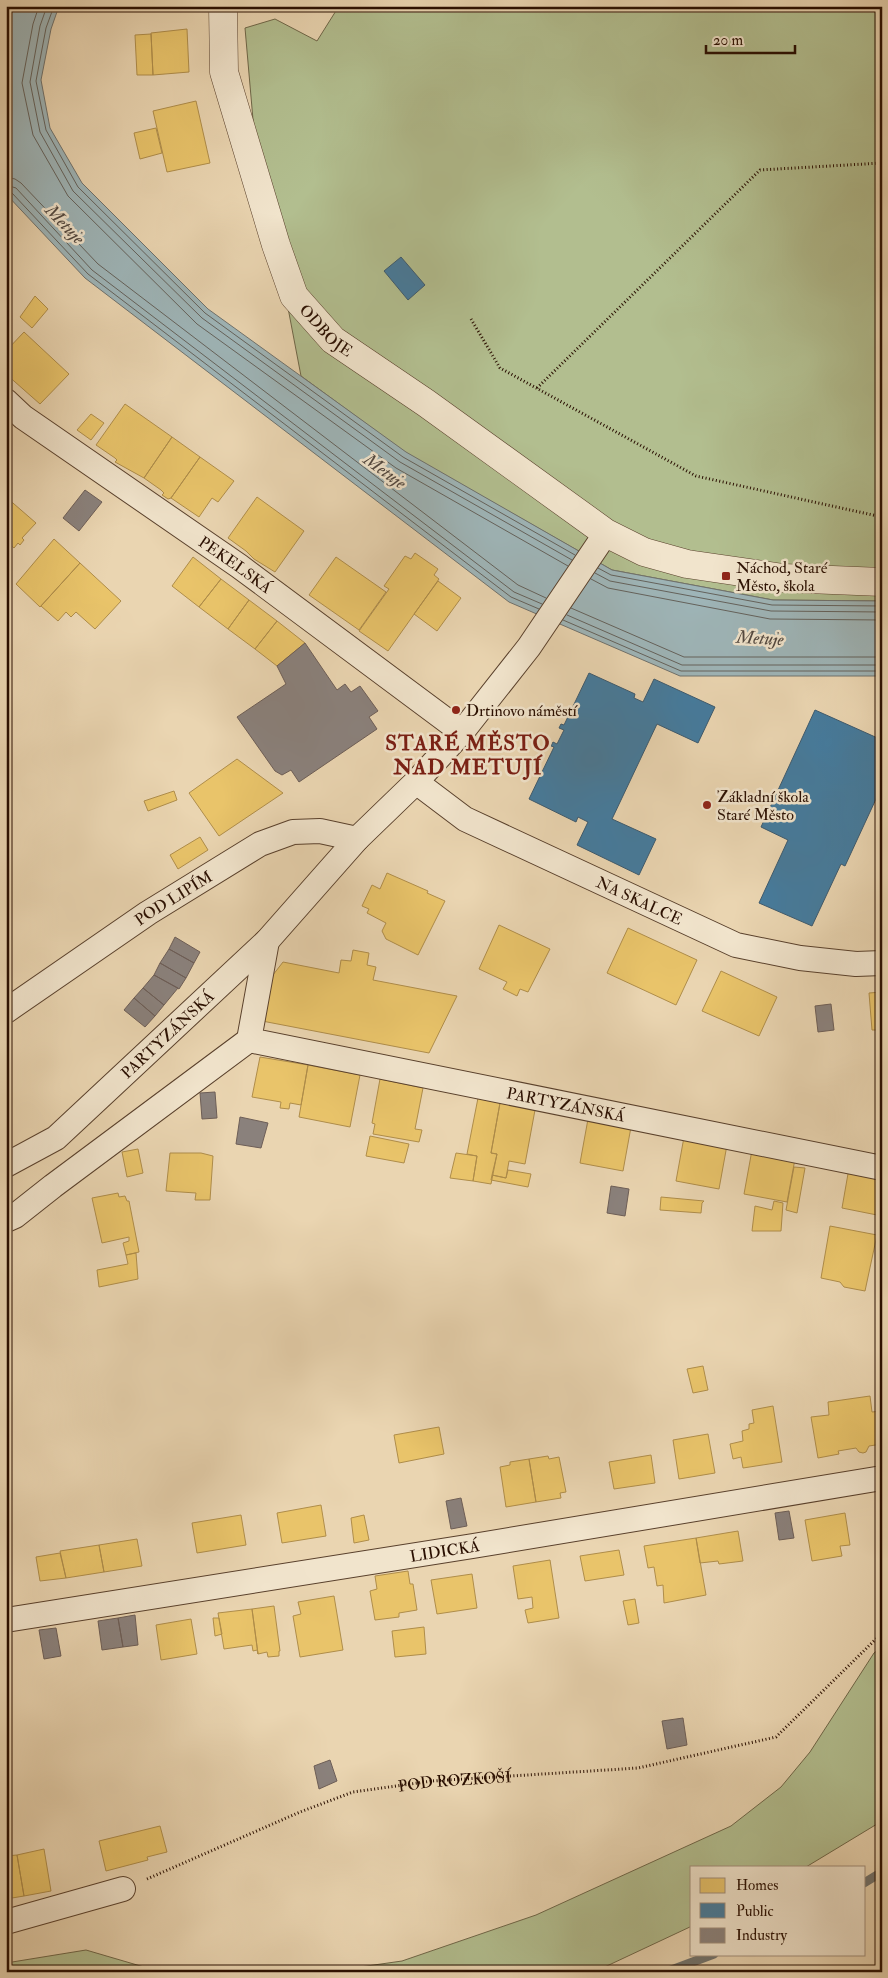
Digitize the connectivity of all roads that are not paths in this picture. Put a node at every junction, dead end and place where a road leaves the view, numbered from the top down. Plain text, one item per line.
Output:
1 (223, 6) edge
2 (6, 401) edge
3 (599, 542) junction
4 (882, 582) edge
5 (462, 732) junction
6 (416, 782) junction
7 (357, 840) junction
8 (267, 941) junction
9 (882, 962) edge
10 (6, 1011) edge
11 (249, 1040) junction
12 (6, 1165) edge
13 (882, 1168) edge
14 (6, 1220) edge
15 (882, 1478) edge
16 (6, 1620) edge
17 (124, 1889) road end
18 (6, 1922) edge

1 - 3 street, ODBOJE
2 - 5 street, PEKELSKÁ
3 - 4 street, ODBOJE
3 - 5 street
5 - 6 street
6 - 7 street
6 - 9 street, NA SKALCE
7 - 8 street
7 - 10 street, POD LIPÍM
8 - 11 street
8 - 12 street, PARTYZÁNSKÁ
11 - 13 street, PARTYZÁNSKÁ
11 - 14 street
15 - 16 street, LIDICKÁ
17 - 18 street

